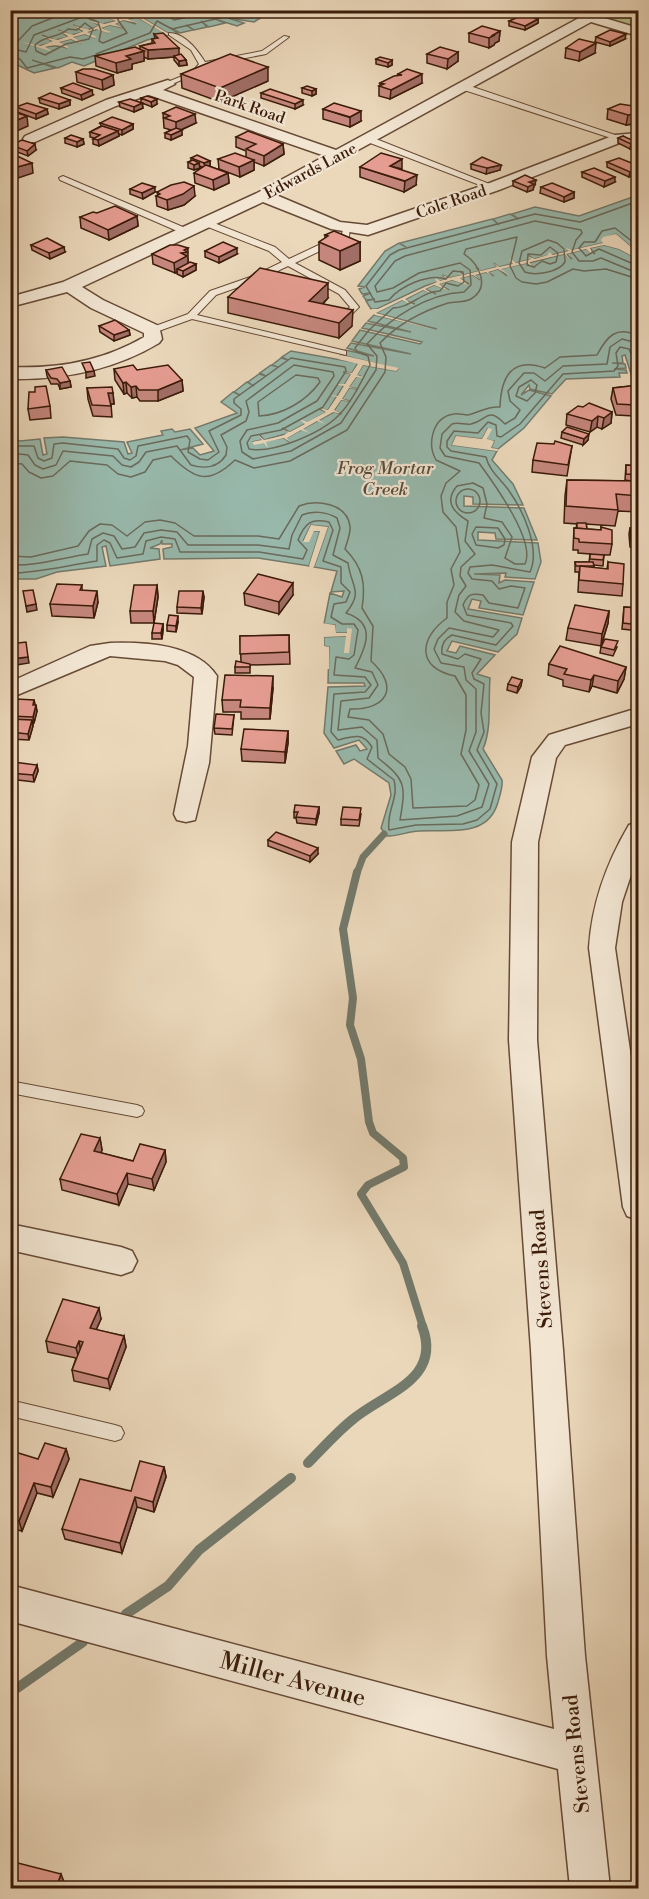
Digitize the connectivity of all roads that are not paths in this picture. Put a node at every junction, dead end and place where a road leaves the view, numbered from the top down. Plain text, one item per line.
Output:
1 (563, 10) edge
2 (599, 14) edge
3 (639, 32) edge
4 (171, 34) dead end
5 (286, 37) dead end
6 (203, 64) junction
7 (172, 82) joint
8 (464, 87) junction
9 (152, 91) junction
10 (639, 137) edge
11 (620, 138) junction
12 (30, 139) dead end
13 (368, 139) junction
14 (336, 155) junction
15 (63, 178) dead end
16 (492, 187) junction
17 (263, 196) junction
18 (206, 223) junction
19 (347, 228) junction
20 (187, 232) junction
21 (287, 262) junction
22 (69, 286) junction
23 (10, 302) edge
24 (192, 316) junction
25 (343, 318) edge
26 (153, 330) junction
27 (343, 353) dead end
28 (10, 373) edge
29 (10, 691) edge
30 (639, 716) edge
31 (186, 814) dead end
32 (639, 831) edge
33 (628, 1067) edge
34 (10, 1087) edge
35 (137, 1111) dead end
36 (639, 1207) edge
37 (10, 1237) edge
38 (121, 1261) dead end
39 (10, 1408) edge
40 (115, 1433) dead end
41 (10, 1603) edge
42 (576, 1754) junction
43 (590, 1888) edge

1 - 2 street
2 - 3 street
2 - 8 street, Edwards Lane
4 - 6 lane
5 - 6 lane
6 - 7 lane
7 - 9 street
8 - 11 lane
8 - 13 street, Edwards Lane
9 - 12 street
9 - 14 street, Park Road
10 - 11 street, Cole Road
11 - 16 street, Cole Road
13 - 14 street, Edwards Lane
13 - 16 lane
14 - 17 street, Edwards Lane
15 - 20 lane
16 - 19 street, Cole Road
17 - 18 street, Edwards Lane
17 - 19 street, Cole Road
18 - 20 street, Edwards Lane
18 - 21 lane
19 - 21 lane
20 - 22 street, Edwards Lane
21 - 24 lane
21 - 25 lane
22 - 23 street, Edwards Lane
22 - 26 street
24 - 26 lane
24 - 27 lane
26 - 28 street
29 - 31 street
30 - 42 street, Stevens Road
32 - 33 street
33 - 36 street
34 - 35 lane
37 - 38 street
39 - 40 lane
41 - 42 street, Miller Avenue
42 - 43 street, Stevens Road

